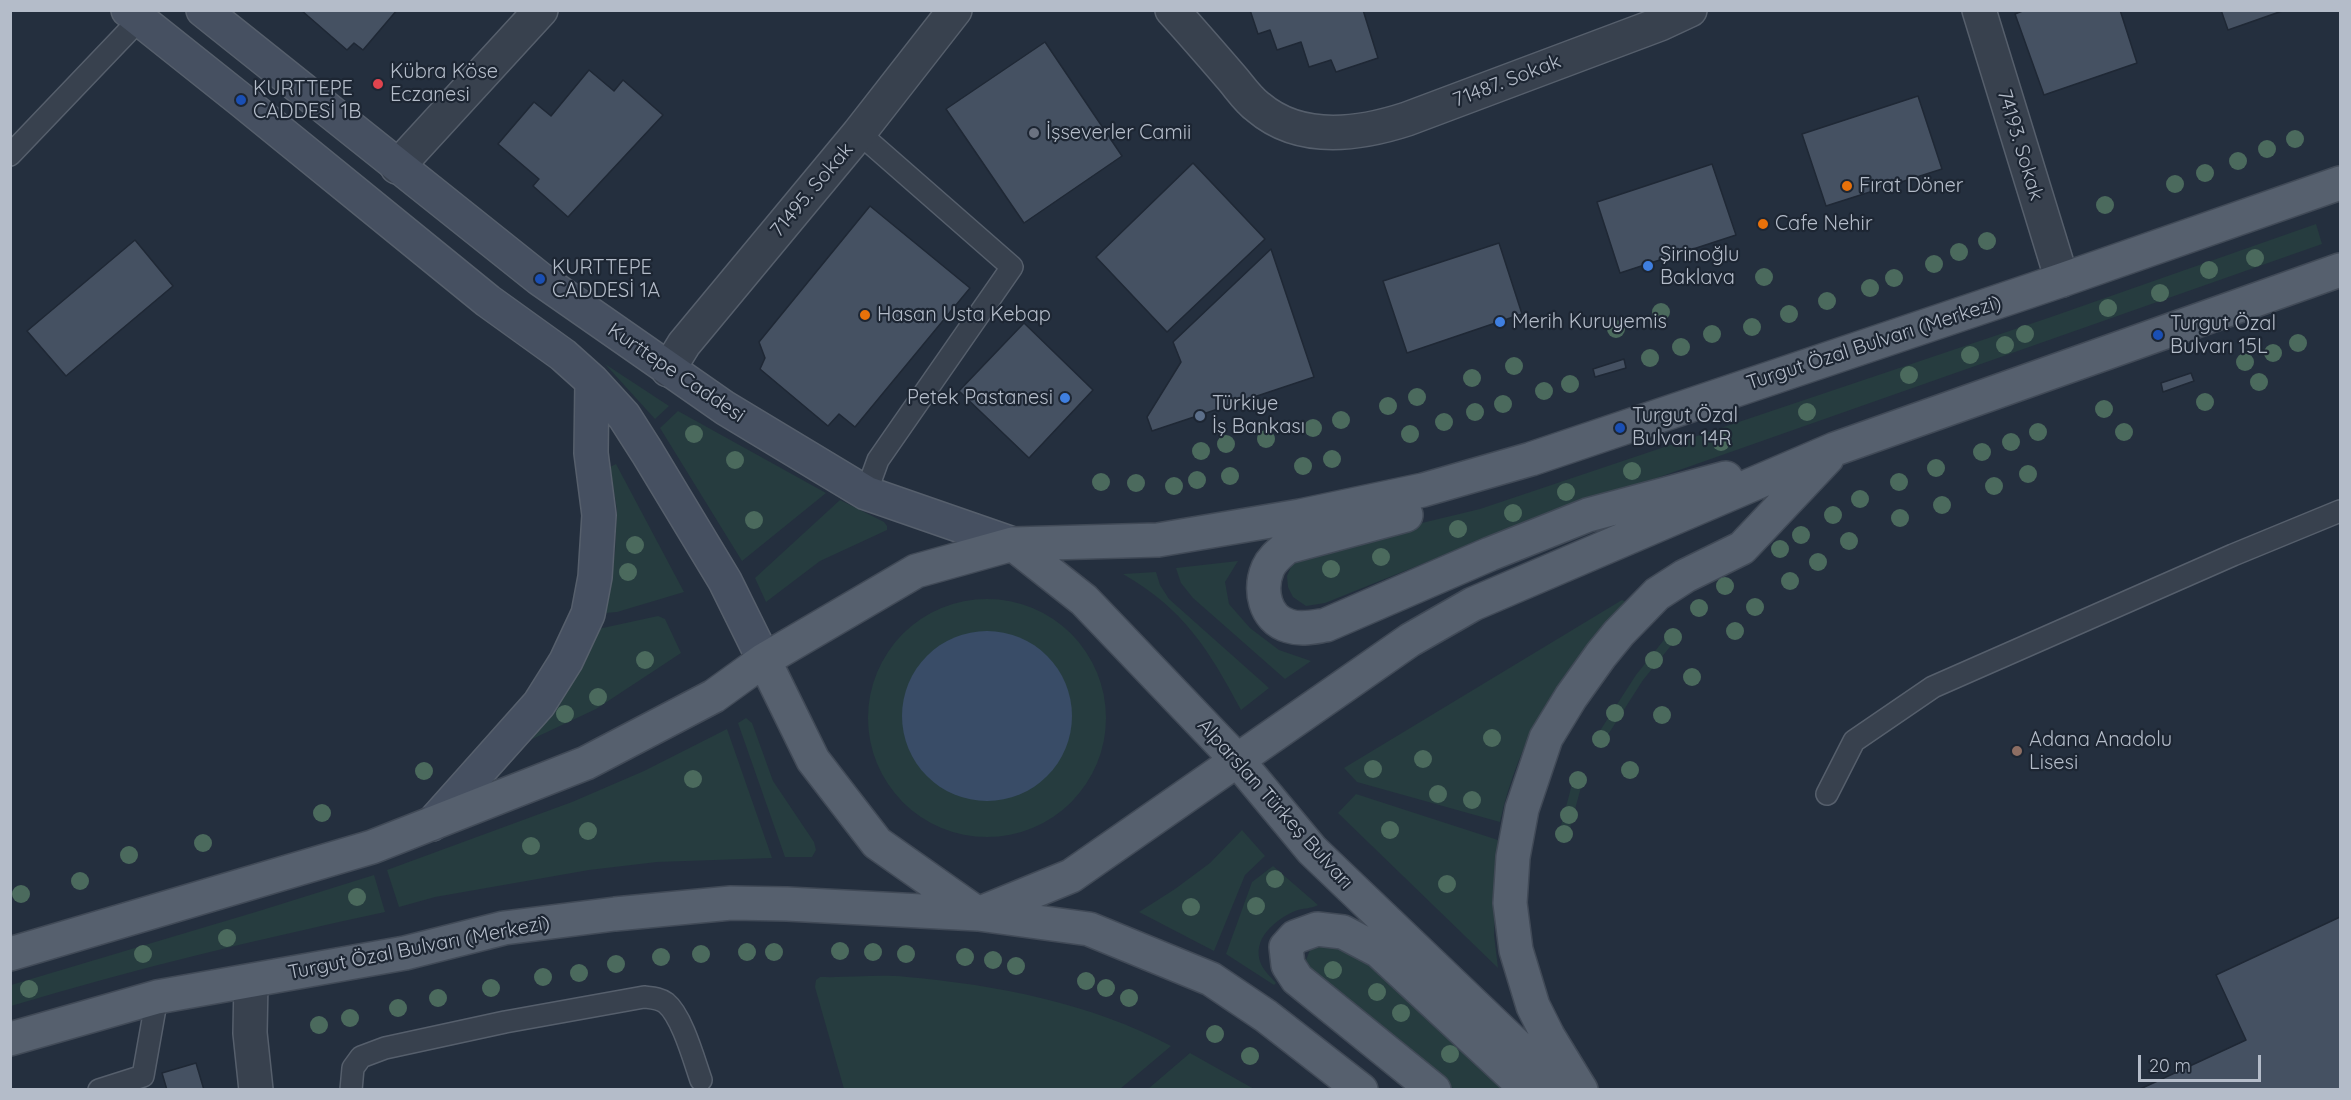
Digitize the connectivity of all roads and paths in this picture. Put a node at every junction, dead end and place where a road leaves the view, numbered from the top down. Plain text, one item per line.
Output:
1 (203, 10) edge
2 (541, 10) edge
3 (955, 10) edge
4 (1172, 10) edge
5 (1689, 10) edge
6 (1978, 10) edge
7 (134, 15) edge
8 (859, 133) junction
9 (10, 155) edge
10 (398, 167) junction
11 (2340, 183) edge
12 (2340, 270) edge
13 (2062, 280) junction
14 (668, 370) junction
15 (592, 381) junction
16 (1620, 428) junction
17 (1834, 449) junction
18 (866, 493) junction
19 (2340, 511) edge
20 (1013, 544) junction
21 (764, 660) junction
22 (1238, 761) junction
23 (1827, 794) dead end
24 (432, 824) junction
25 (978, 914) junction
26 (10, 954) edge
27 (251, 981) junction
28 (157, 997) junction
29 (10, 1039) edge
30 (701, 1080) dead end
31 (144, 1083) edge
32 (99, 1089) edge
33 (256, 1089) edge
34 (351, 1089) edge
35 (1361, 1089) edge
36 (1434, 1089) edge
37 (1528, 1089) edge
38 (1563, 1089) edge
39 (1581, 1089) edge

1 - 10 main road, Kurttepe Caddesi
2 - 10 street
3 - 8 street, 71495. Sokak
4 - 5 street, 71487. Sokak
6 - 13 street, 74193. Sokak
7 - 9 lane
7 - 15 main road
8 - 14 street, 71495. Sokak
8 - 18 lane
10 - 14 main road, Kurttepe Caddesi
11 - 13 main road, Turgut Özal Bulvarı (Merkezi)
12 - 17 main road
13 - 16 main road, Turgut Özal Bulvarı (Merkezi)
14 - 18 main road, Kurttepe Caddesi
15 - 21 main road
15 - 24 main road
16 - 17 main road
16 - 20 main road, Turgut Özal Bulvarı (Merkezi)
17 - 22 main road
17 - 39 main road
18 - 20 main road, Kurttepe Caddesi
19 - 23 lane
20 - 21 main road, Turgut Özal Bulvarı (Merkezi)
20 - 22 main road, Alparslan Türkeş Bulvarı
21 - 24 main road, Turgut Özal Bulvarı (Merkezi)
21 - 25 main road
22 - 25 main road
22 - 38 main road, Alparslan Türkeş Bulvarı
24 - 26 main road
25 - 27 main road, Turgut Özal Bulvarı (Merkezi)
25 - 35 main road
27 - 28 main road, Turgut Özal Bulvarı (Merkezi)
27 - 33 street
28 - 29 main road, Turgut Özal Bulvarı (Merkezi)
28 - 31 lane
30 - 34 lane
31 - 32 lane
36 - 37 main road

